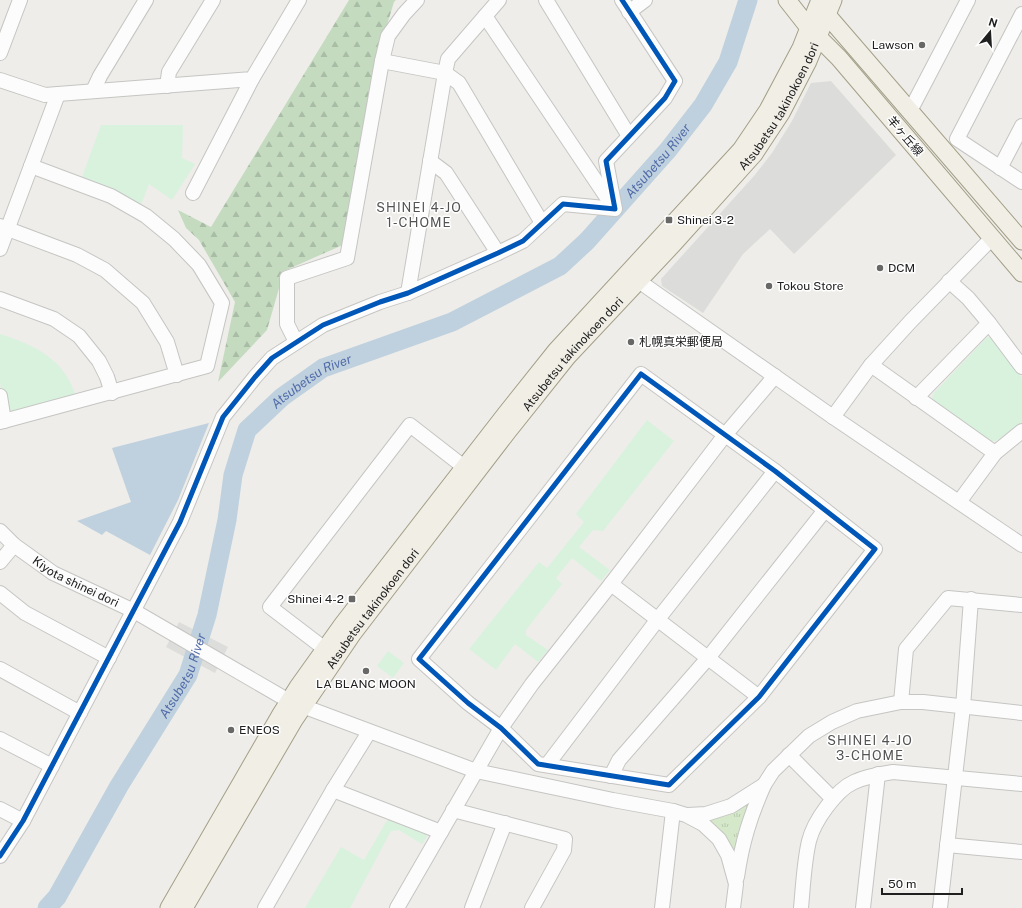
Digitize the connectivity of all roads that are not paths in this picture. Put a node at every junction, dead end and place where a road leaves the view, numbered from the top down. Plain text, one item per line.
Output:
1 (20, 0) edge
2 (146, 0) edge
3 (213, 0) edge
4 (299, 0) edge
5 (416, 0) edge
6 (499, 0) edge
7 (546, 0) edge
8 (645, 0) edge
9 (787, 0) edge
10 (968, 0) edge
11 (823, 4) edge
12 (625, 6) edge
13 (1022, 14) edge
14 (485, 16) junction
15 (814, 33) junction
16 (0, 53) edge
17 (382, 61) junction
18 (445, 73) junction
19 (252, 79) junction
20 (0, 80) edge
21 (167, 86) junction
22 (93, 91) junction
23 (58, 94) junction
24 (910, 111) junction
25 (1022, 126) edge
26 (630, 136) junction
27 (430, 161) junction
28 (31, 166) junction
29 (1000, 168) junction
30 (1022, 182) edge
31 (193, 194) dead end
32 (615, 209) junction
33 (542, 222) junction
34 (4, 227) edge
35 (992, 238) junction
36 (1022, 241) edge
37 (0, 249) edge
38 (498, 253) junction
39 (1022, 273) edge
40 (633, 277) junction
41 (949, 281) junction
42 (408, 293) junction
43 (0, 299) edge
44 (989, 323) junction
45 (296, 342) junction
46 (871, 365) junction
47 (1022, 367) edge
48 (177, 375) junction
49 (775, 376) junction
50 (112, 393) junction
51 (0, 396) edge
52 (916, 398) junction
53 (833, 417) junction
54 (2, 422) edge
55 (1022, 431) edge
56 (725, 435) junction
57 (995, 453) junction
58 (464, 467) junction
59 (775, 471) junction
60 (960, 502) junction
61 (825, 510) junction
62 (0, 531) edge
63 (14, 545) junction
64 (1022, 545) edge
65 (0, 562) edge
66 (611, 584) junction
67 (0, 593) edge
68 (971, 600) junction
69 (1022, 605) edge
70 (134, 611) junction
71 (658, 619) junction
72 (325, 649) junction
73 (109, 658) junction
74 (708, 658) junction
75 (0, 669) edge
76 (759, 697) junction
77 (901, 702) junction
78 (295, 704) junction
79 (963, 706) junction
80 (1022, 709) edge
81 (80, 713) junction
82 (501, 728) junction
83 (369, 732) junction
84 (0, 739) edge
85 (789, 755) junction
86 (547, 765) junction
87 (52, 766) junction
88 (476, 771) junction
89 (878, 774) junction
90 (611, 776) junction
91 (955, 777) junction
92 (1022, 784) edge
93 (764, 785) junction
94 (333, 790) junction
95 (833, 799) junction
96 (0, 809) edge
97 (453, 810) junction
98 (679, 813) junction
99 (23, 821) junction
100 (504, 823) junction
101 (441, 832) junction
102 (947, 844) junction
103 (1022, 852) edge
104 (0, 856) edge
105 (736, 884) junction
106 (169, 908) edge
107 (184, 908) edge
108 (265, 908) edge
109 (397, 908) edge
110 (472, 908) edge
111 (532, 908) edge
112 (662, 908) edge
113 (733, 908) edge
114 (801, 908) edge
115 (863, 908) edge
116 (940, 908) edge

1 - 16 street
2 - 22 street
3 - 21 street
4 - 19 street
5 - 17 street
6 - 14 street
7 - 26 street
8 - 12 street
9 - 15 main road, 羊ヶ丘線
10 - 24 street
11 - 15 main road, Atsubetsu takinokoen dori
11 - 24 main road, 羊ヶ丘線
12 - 26 street
13 - 29 street
14 - 18 street
14 - 32 street
15 - 35 main road, 羊ヶ丘線
15 - 40 main road, Atsubetsu takinokoen dori
17 - 18 street
17 - 45 street
18 - 27 street
18 - 33 street
19 - 21 street
19 - 31 street
20 - 23 street
21 - 22 street
22 - 23 street
23 - 28 street
24 - 36 main road, 羊ヶ丘線
25 - 29 street
26 - 32 street
27 - 38 street
27 - 42 street
28 - 34 street
28 - 48 street
29 - 30 street
32 - 33 street
33 - 38 street
34 - 37 street
34 - 48 street
35 - 39 main road, 羊ヶ丘線
35 - 41 street
38 - 42 street
40 - 49 street
40 - 58 main road, Atsubetsu takinokoen dori
40 - 78 main road, Atsubetsu takinokoen dori
41 - 44 street
41 - 46 street
42 - 45 street
43 - 50 street
44 - 47 street
44 - 52 street
45 - 70 street
46 - 52 street
46 - 53 street
48 - 50 street
49 - 53 street
49 - 56 street
50 - 54 street
51 - 54 street
52 - 57 street
53 - 60 street
55 - 57 street
56 - 59 street
56 - 66 street
56 - 82 street
57 - 60 street
58 - 72 main road, Atsubetsu takinokoen dori
58 - 72 street
59 - 61 street
59 - 71 street
60 - 64 street
61 - 74 street
61 - 76 street
62 - 63 street, Kiyota shinei dori
63 - 65 street
63 - 70 street, Kiyota shinei dori
66 - 71 street
66 - 82 street
67 - 73 street
68 - 69 street
68 - 77 street
68 - 79 street
70 - 73 street
70 - 78 street, Kiyota shinei dori
71 - 74 street
71 - 86 street
72 - 78 main road, Atsubetsu takinokoen dori
73 - 81 street
74 - 76 street
74 - 90 street
75 - 81 street
76 - 90 street
77 - 79 street
77 - 85 street
78 - 83 street, Kiyota shinei dori
78 - 106 main road
78 - 107 main road
79 - 80 street
79 - 91 street
81 - 87 street
82 - 86 street
82 - 88 street
83 - 88 street, Kiyota shinei dori
83 - 94 street
84 - 87 street
85 - 93 street
85 - 95 street
86 - 90 street
87 - 99 street
88 - 97 street
88 - 98 street, Kiyota shinei dori
89 - 91 street
89 - 95 street
89 - 115 street
91 - 92 street
91 - 102 street
93 - 98 street
93 - 105 street
94 - 101 street
94 - 108 street
95 - 114 street
96 - 99 street
97 - 100 street
97 - 101 street
98 - 105 street
98 - 112 street
99 - 104 street
100 - 110 street
100 - 111 street
101 - 109 street
102 - 103 street
102 - 116 street
105 - 113 street

